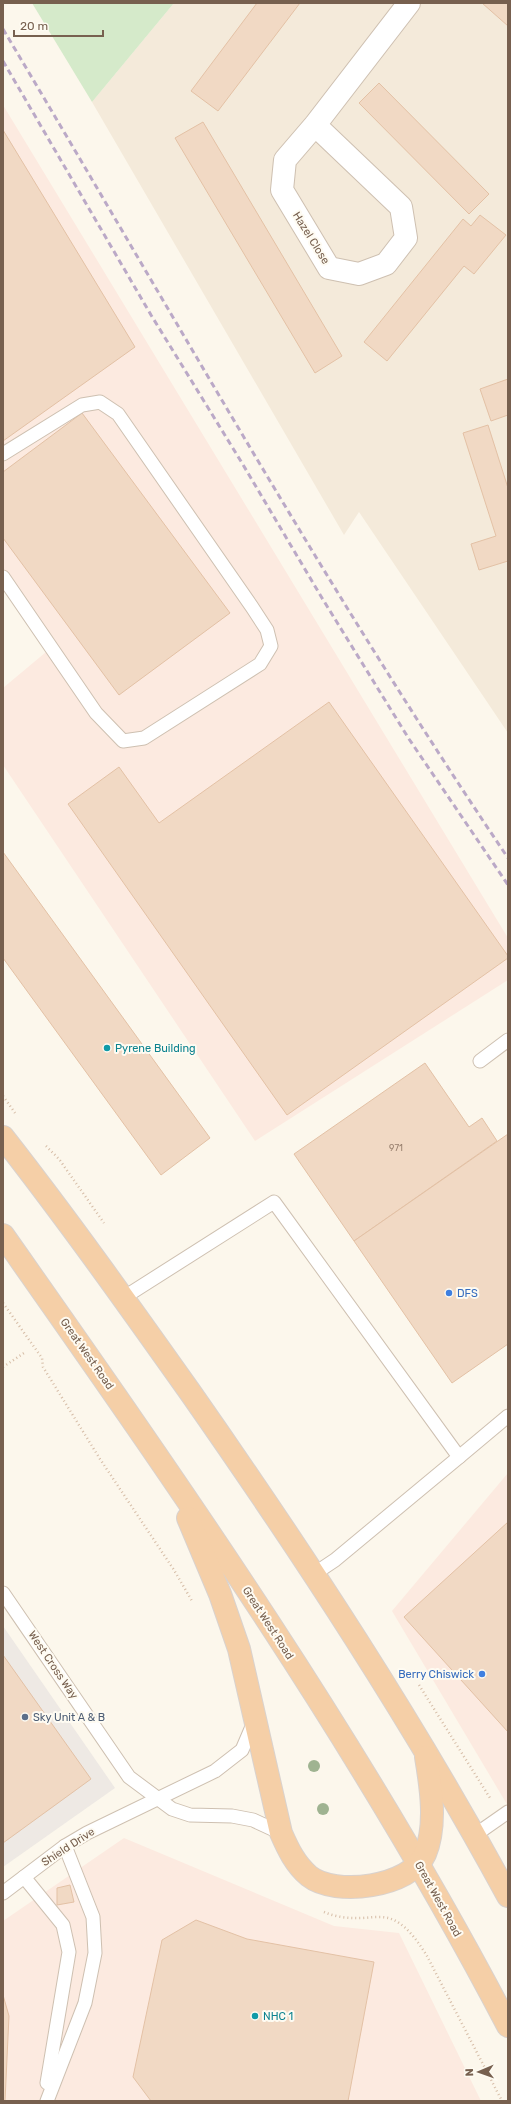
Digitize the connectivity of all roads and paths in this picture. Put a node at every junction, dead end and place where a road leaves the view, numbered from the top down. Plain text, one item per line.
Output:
1 (409, 3) edge
2 (315, 125) junction
3 (3, 454) edge
4 (3, 577) edge
5 (508, 1040) edge
6 (480, 1061) dead end
7 (3, 1137) edge
8 (3, 1235) edge
9 (123, 1298) junction
10 (3, 1303) edge
11 (24, 1353) dead end
12 (3, 1367) edge
13 (508, 1416) edge
14 (459, 1457) junction
15 (166, 1466) junction
16 (314, 1574) junction
17 (3, 1593) edge
18 (194, 1604) dead end
19 (256, 1718) junction
20 (419, 1737) junction
21 (158, 1799) junction
22 (508, 1812) edge
23 (281, 1833) junction
24 (475, 1835) junction
25 (65, 1846) junction
26 (419, 1864) junction
27 (24, 1877) junction
28 (3, 1893) edge
29 (508, 1896) edge
30 (323, 1912) dead end
31 (508, 2026) edge
32 (46, 2101) edge
33 (502, 2101) edge

1 - 2 street, Hazel Close
2 - 2 street, Hazel Close
3 - 4 lane
5 - 6 lane
7 - 9 highway
8 - 15 highway, Great West Road
9 - 14 lane
9 - 16 highway
10 - 18 path
11 - 12 path
13 - 14 lane
14 - 16 lane
15 - 19 highway
15 - 26 highway, Great West Road
16 - 20 highway
17 - 21 lane, West Cross Way
19 - 21 lane, Shield Drive
19 - 23 highway
20 - 24 highway
20 - 26 highway
21 - 23 lane, West Cross Way
21 - 25 lane, Shield Drive
22 - 24 lane
23 - 26 highway
24 - 29 highway
25 - 27 lane, Shield Drive
25 - 32 lane
26 - 31 highway, Great West Road
27 - 28 lane, Shield Drive
27 - 32 lane
30 - 33 path

